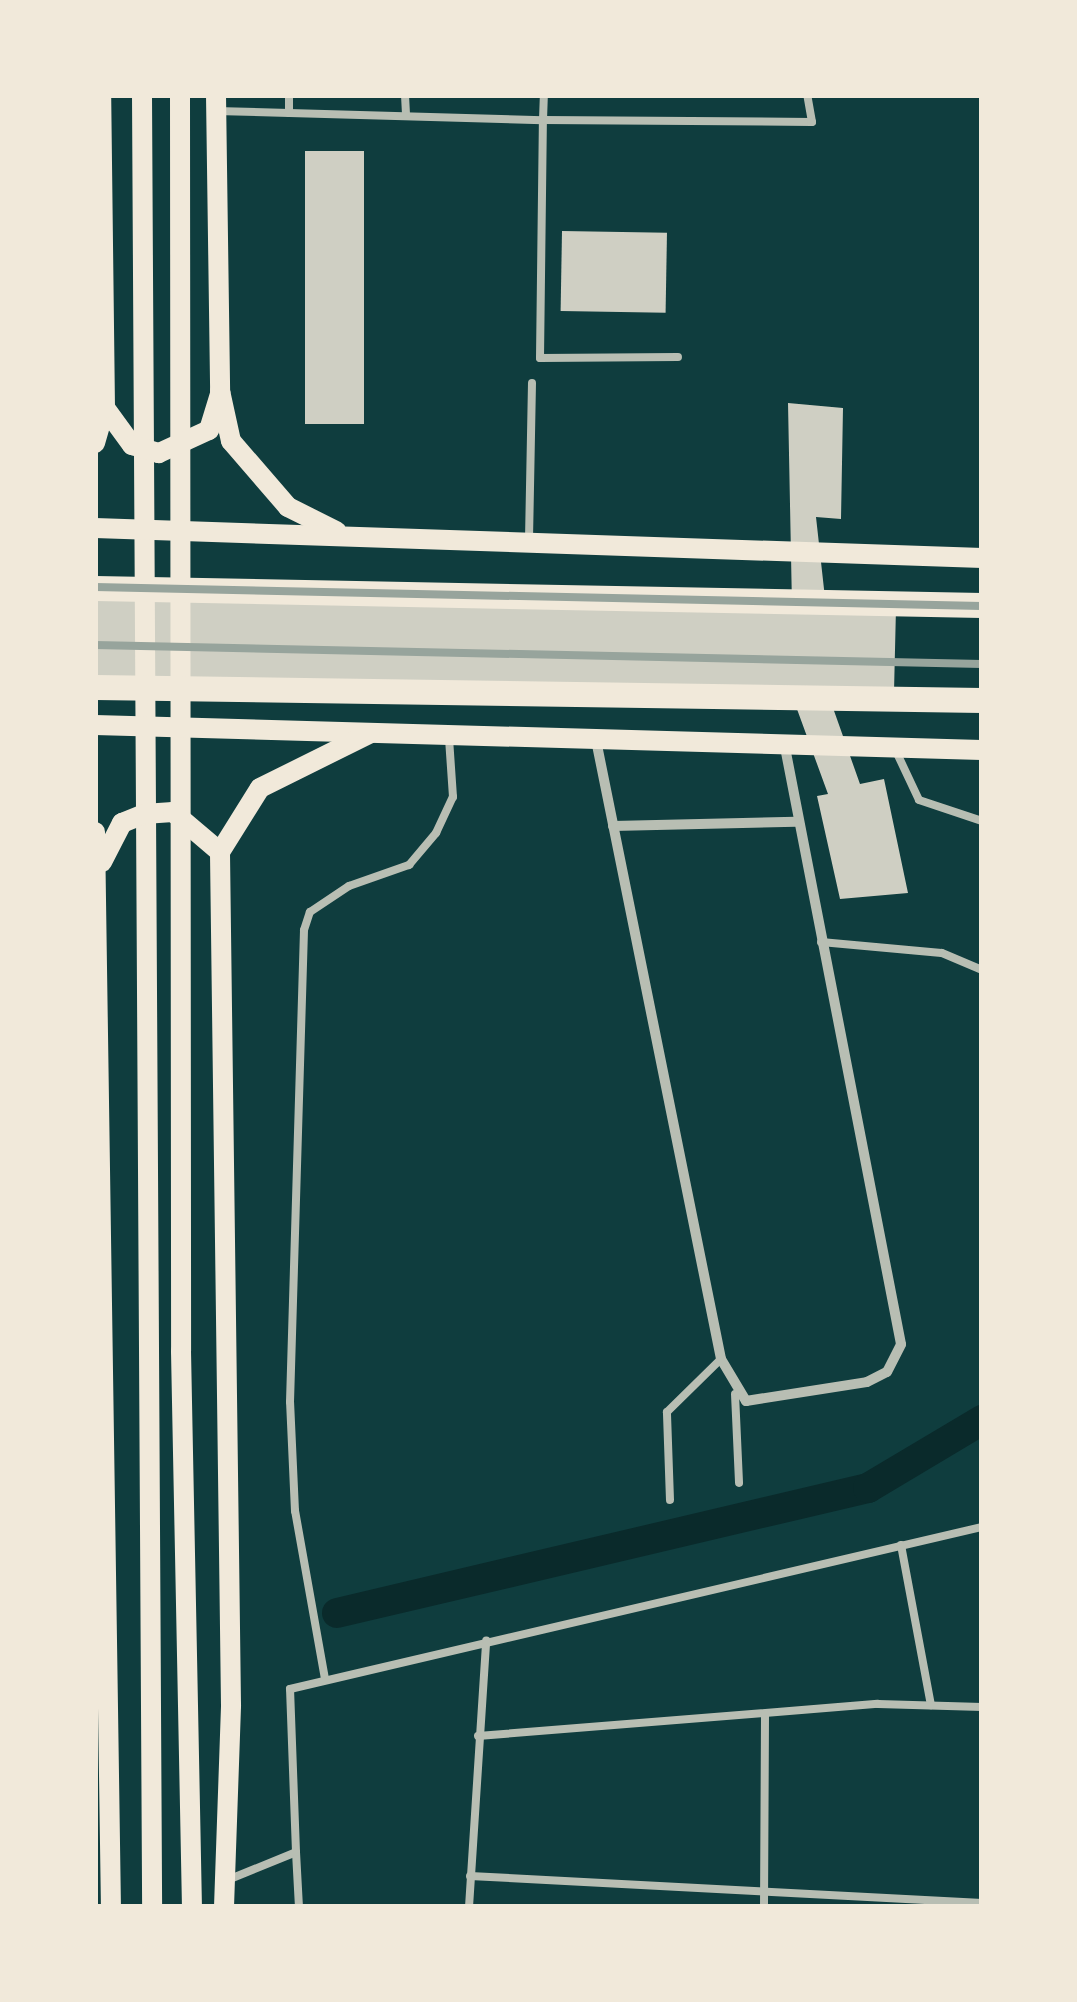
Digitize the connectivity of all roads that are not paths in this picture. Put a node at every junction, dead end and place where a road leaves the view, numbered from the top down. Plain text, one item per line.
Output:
1 (101, 95) edge
2 (142, 95) edge
3 (180, 95) edge
4 (289, 95) edge
5 (406, 95) edge
6 (544, 95) edge
7 (807, 95) edge
8 (216, 103) edge
9 (289, 113) junction
10 (406, 114) junction
11 (543, 120) junction
12 (678, 357) dead end
13 (532, 383) dead end
14 (220, 391) junction
15 (105, 408) junction
16 (95, 443) edge
17 (95, 528) edge
18 (344, 535) junction
19 (529, 544) junction
20 (982, 558) edge
21 (95, 588) edge
22 (982, 605) edge
23 (95, 687) edge
24 (982, 700) edge
25 (95, 725) edge
26 (448, 733) junction
27 (369, 734) junction
28 (596, 739) junction
29 (785, 746) junction
30 (895, 749) junction
31 (982, 750) edge
32 (796, 822) junction
33 (982, 822) edge
34 (613, 826) junction
35 (95, 832) edge
36 (220, 852) junction
37 (102, 862) junction
38 (819, 942) junction
39 (982, 970) edge
40 (98, 1036) edge
41 (721, 1359) junction
42 (735, 1394) junction
43 (739, 1483) dead end
44 (670, 1500) dead end
45 (982, 1527) edge
46 (901, 1545) junction
47 (486, 1641) junction
48 (325, 1678) junction
49 (931, 1705) junction
50 (982, 1706) edge
51 (765, 1714) junction
52 (478, 1736) junction
53 (296, 1852) junction
54 (470, 1876) junction
55 (224, 1881) junction
56 (765, 1892) junction
57 (982, 1903) edge
58 (111, 1907) edge
59 (152, 1907) edge
60 (192, 1907) edge
61 (224, 1907) edge
62 (299, 1907) edge
63 (469, 1907) edge
64 (764, 1907) edge

1 - 15 main road
2 - 59 main road
3 - 60 main road
4 - 9 lane
5 - 10 lane
6 - 11 lane
7 - 11 lane
8 - 9 lane
8 - 14 main road
9 - 10 lane
10 - 11 lane
11 - 12 lane
13 - 19 lane
14 - 15 main road
14 - 18 main road
15 - 16 main road
17 - 18 main road
18 - 19 main road
19 - 20 main road
21 - 22 main road
23 - 24 main road
25 - 27 main road
26 - 27 main road
26 - 28 main road
26 - 48 lane
27 - 36 main road
28 - 29 main road
28 - 34 street
29 - 30 main road
29 - 32 street
30 - 31 main road
30 - 33 lane
32 - 34 street
32 - 38 street
34 - 41 street
35 - 37 main road
36 - 37 main road
36 - 55 main road
37 - 40 main road
38 - 39 lane
38 - 42 street
40 - 58 main road
41 - 42 street
41 - 44 lane
42 - 43 lane
45 - 46 lane
46 - 47 lane
46 - 49 lane
47 - 48 lane
47 - 52 lane
48 - 53 lane
49 - 50 lane
49 - 51 lane
51 - 52 lane
51 - 56 lane
52 - 54 lane
53 - 55 lane
53 - 62 lane
54 - 56 lane
54 - 63 lane
55 - 61 main road
56 - 57 lane
56 - 64 lane

